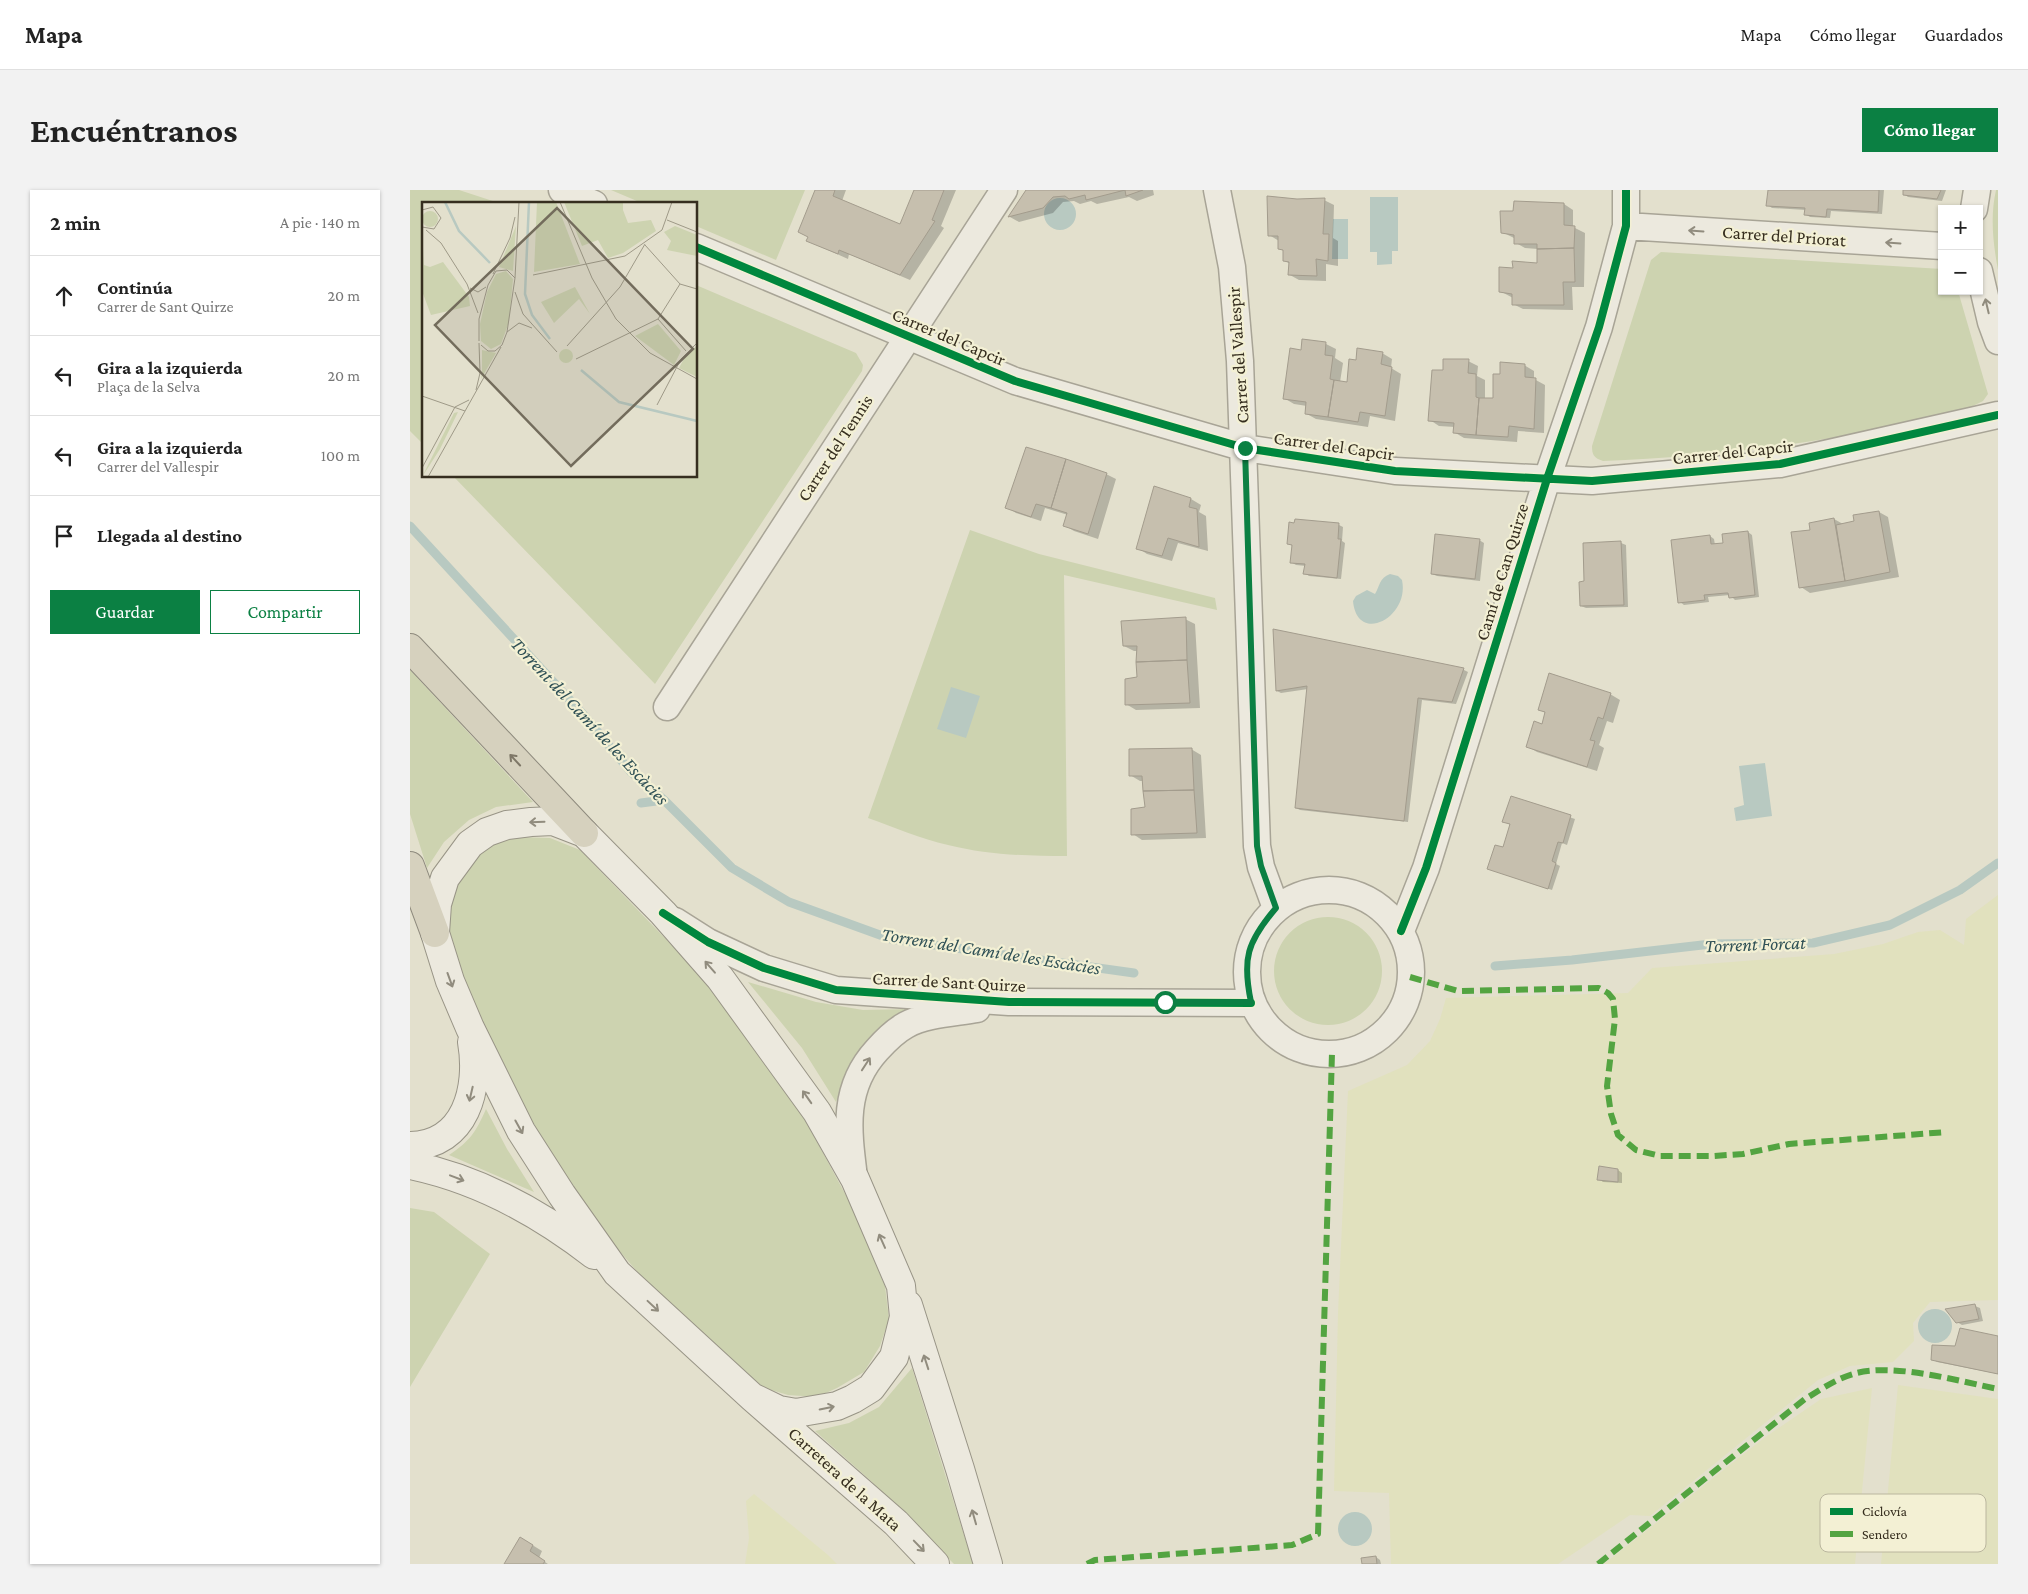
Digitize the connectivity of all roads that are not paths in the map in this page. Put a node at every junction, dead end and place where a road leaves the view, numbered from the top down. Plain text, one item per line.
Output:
1 (562, 190) edge
2 (1004, 190) edge
3 (1217, 190) edge
4 (1626, 190) edge
5 (1977, 190) edge
6 (589, 202) edge
7 (1975, 205) edge
8 (1626, 226) junction
9 (1938, 246) edge
10 (698, 248) edge
11 (1983, 288) edge
12 (909, 336) junction
13 (1998, 341) edge
14 (1998, 415) edge
15 (1245, 448) junction
16 (1546, 479) junction
17 (410, 648) edge
18 (667, 707) dead end
19 (584, 833) junction
20 (410, 866) edge
21 (1276, 908) junction
22 (663, 912) junction
23 (1401, 931) junction
24 (435, 933) junction
25 (1009, 1002) junction
26 (1251, 1002) junction
27 (470, 1028) junction
28 (410, 1146) edge
29 (410, 1165) edge
30 (855, 1179) junction
31 (617, 1273) junction
32 (901, 1286) junction
33 (752, 1397) junction
34 (935, 1564) edge
35 (988, 1564) edge

1 - 6 street
2 - 12 street, Carrer del Tennis
3 - 15 street, Carrer del Vallespir
4 - 8 street, Camí de Can Quirze
5 - 7 street
9 -> 8 street, Carrer del Priorat
8 - 16 street, Camí de Can Quirze
10 - 12 street, Carrer del Capcir
13 -> 11 street
12 - 15 street, Carrer del Capcir
12 - 18 street, Carrer del Tennis
14 - 16 street, Carrer del Capcir
15 - 16 street, Carrer del Capcir
15 - 21 street, Carrer del Vallespir
16 - 23 street, Camí de Can Quirze
19 -> 17 highway
19 - 22 main road
19 -> 24 main road
20 - 24 highway
21 - 23 street
21 - 26 street
22 - 25 street, Carrer de Sant Quirze
30 -> 22 main road
23 - 26 street
24 -> 27 main road
25 - 26 street, Carrer de Sant Quirze
30 -> 25 street, Carrer de Sant Quirze
27 -> 28 main road
27 -> 31 main road
29 -> 31 main road
32 -> 30 main road
31 -> 33 main road, Carretera de la Mata
33 -> 32 main road
35 -> 32 main road
33 -> 34 main road, Carretera de la Mata

